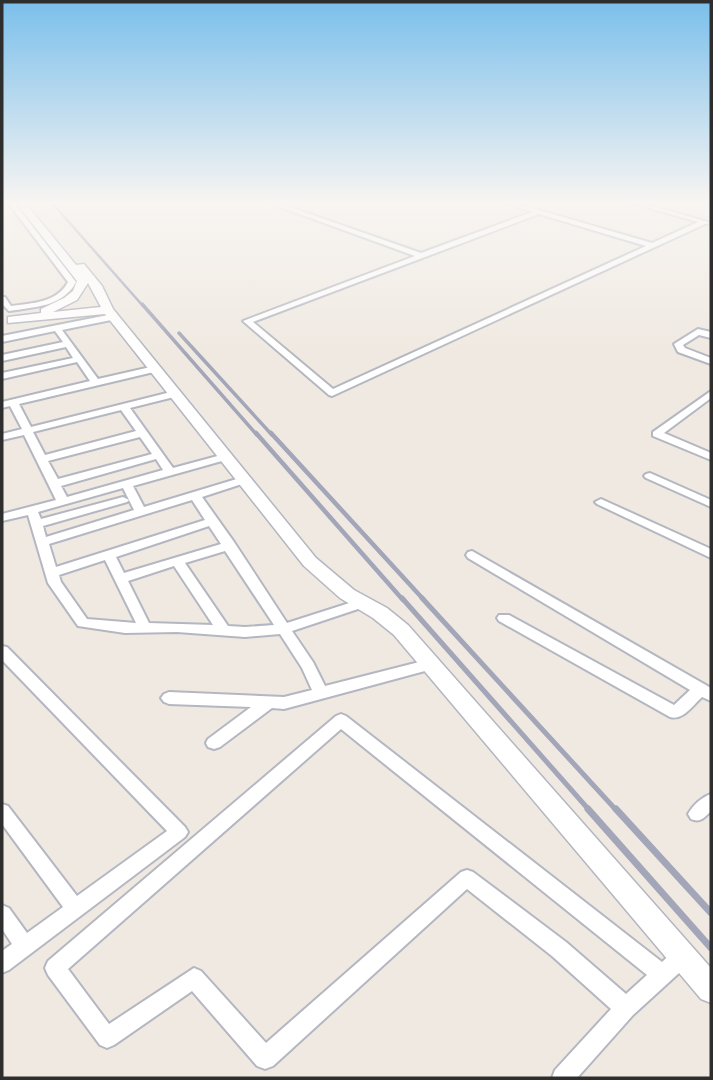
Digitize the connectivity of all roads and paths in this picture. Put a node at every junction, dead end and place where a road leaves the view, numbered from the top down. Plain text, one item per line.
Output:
1 (51, 254) edge
2 (62, 254) edge
3 (70, 254) edge
4 (417, 254) edge
5 (426, 254) edge
6 (635, 254) edge
7 (422, 256) junction
8 (8, 313) edge
9 (110, 313) junction
10 (57, 328) junction
11 (711, 335) edge
12 (2, 339) edge
13 (67, 344) junction
14 (2, 358) edge
15 (79, 359) junction
16 (711, 361) edge
17 (155, 369) junction
18 (2, 376) edge
19 (96, 383) junction
20 (175, 394) junction
21 (711, 394) edge
22 (7, 403) edge
23 (124, 407) junction
24 (28, 431) junction
25 (142, 433) junction
26 (2, 437) edge
27 (159, 455) junction
28 (225, 457) junction
29 (711, 457) edge
30 (42, 459) junction
31 (170, 472) junction
32 (650, 476) dead end
33 (244, 480) junction
34 (54, 484) junction
35 (126, 484) junction
36 (195, 495) junction
37 (123, 500) dead end
38 (63, 501) junction
39 (601, 502) dead end
40 (711, 504) edge
41 (32, 510) junction
42 (141, 511) junction
43 (2, 518) edge
44 (213, 521) junction
45 (36, 524) junction
46 (42, 542) junction
47 (230, 545) junction
48 (711, 554) edge
49 (109, 555) junction
50 (472, 555) dead end
51 (177, 561) junction
52 (52, 573) junction
53 (120, 579) junction
54 (362, 603) junction
55 (504, 618) dead end
56 (145, 628) junction
57 (283, 629) junction
58 (224, 630) junction
59 (2, 651) edge
60 (430, 664) junction
61 (706, 692) edge
62 (321, 693) junction
63 (169, 698) dead end
64 (268, 703) junction
65 (214, 743) dead end
66 (711, 801) edge
67 (2, 811) edge
68 (697, 814) dead end
69 (76, 908) junction
70 (2, 914) edge
71 (25, 946) junction
72 (682, 956) junction
73 (2, 963) edge
74 (661, 974) junction
75 (711, 989) edge
76 (626, 1008) junction
77 (563, 1078) edge

1 - 8 street
2 - 8 street
3 - 9 street
4 - 7 street
5 - 7 street
6 - 7 street
8 - 9 street
9 - 10 street
9 - 17 street
10 - 12 street
10 - 13 street
11 - 16 street
13 - 14 street
13 - 15 street
15 - 18 street
15 - 19 street
17 - 19 street
17 - 20 street
19 - 22 street
20 - 23 street
20 - 28 street
21 - 29 street
22 - 24 street
23 - 24 street
23 - 25 street
24 - 26 street
24 - 30 street
25 - 27 street
25 - 30 street
27 - 31 street
27 - 34 street
28 - 31 street
28 - 33 street
30 - 34 street
31 - 35 street
32 - 40 street
33 - 36 street
33 - 54 street
34 - 38 street
35 - 38 street
35 - 42 street
36 - 42 street
36 - 44 street
37 - 45 street
38 - 41 street
39 - 48 street
41 - 43 street
41 - 45 street
42 - 46 street
44 - 47 street
44 - 49 street
45 - 46 street
46 - 52 street
47 - 51 street
47 - 57 street
49 - 52 street
49 - 53 street
50 - 61 street
51 - 53 street
51 - 58 street
52 - 56 street
53 - 56 street
54 - 57 street
54 - 60 street
55 - 61 street
56 - 58 street
57 - 58 street
57 - 62 street
59 - 69 street
60 - 62 street
60 - 72 street
62 - 64 street
63 - 64 street
64 - 65 street
66 - 68 street
67 - 69 street
69 - 71 street
70 - 71 street
71 - 73 street
72 - 74 street
72 - 75 street
74 - 76 street
74 - 76 street
76 - 77 street

